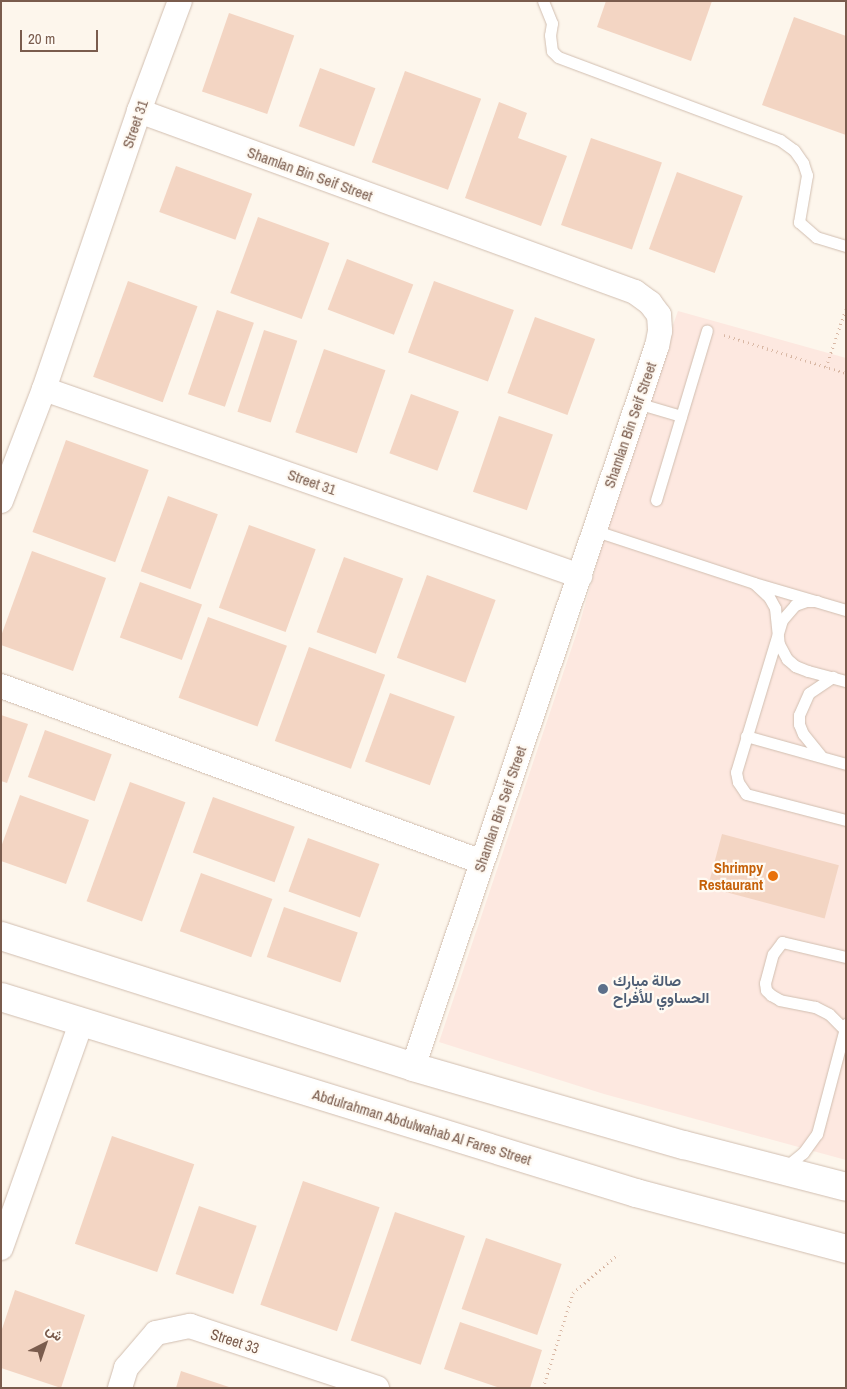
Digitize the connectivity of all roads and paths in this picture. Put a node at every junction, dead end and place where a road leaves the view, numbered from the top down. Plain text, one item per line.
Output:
1 (180, 1) edge
2 (543, 1) edge
3 (139, 111) junction
4 (846, 246) edge
5 (846, 309) edge
6 (707, 330) joint
7 (826, 367) junction
8 (846, 373) edge
9 (44, 389) junction
10 (637, 403) junction
11 (680, 416) junction
12 (656, 500) dead end
13 (1, 501) edge
14 (594, 530) junction
15 (580, 576) junction
16 (754, 583) junction
17 (817, 601) junction
18 (846, 610) edge
19 (778, 629) junction
20 (833, 678) junction
21 (846, 681) edge
22 (1, 686) edge
23 (746, 736) junction
24 (822, 757) junction
25 (846, 764) edge
26 (846, 820) edge
27 (482, 862) junction
28 (1, 936) edge
29 (846, 957) edge
30 (1, 997) edge
31 (81, 1023) junction
32 (845, 1026) edge
33 (413, 1067) junction
34 (781, 1170) junction
35 (846, 1187) edge
36 (1, 1248) edge
37 (846, 1249) edge
38 (618, 1254) dead end
39 (120, 1388) edge
40 (377, 1388) edge
41 (543, 1388) edge

1 - 3 street, Street 31
2 - 4 lane
3 - 9 street, Street 31
3 - 10 street, Shamlan Bin Seif Street
5 - 7 path
6 - 7 path
6 - 11 lane
7 - 8 path
9 - 13 street, Street 31
9 - 15 street, Street 31
10 - 11 lane
10 - 14 street, Shamlan Bin Seif Street
11 - 12 lane
14 - 15 street, Shamlan Bin Seif Street
14 - 16 lane
15 - 27 street, Shamlan Bin Seif Street
16 - 17 lane
16 - 19 lane
17 - 18 lane
17 - 19 lane
19 - 20 lane
19 - 23 lane
20 - 21 lane
20 - 24 lane
22 - 27 street
23 - 24 lane
23 - 26 lane
24 - 25 lane
27 - 33 street, Shamlan Bin Seif Street
28 - 33 street
29 - 32 lane
30 - 31 street, Abdulrahman Abdulwahab Al Fares Street
31 - 36 street
31 - 37 street, Abdulrahman Abdulwahab Al Fares Street
32 - 34 lane
33 - 34 street
34 - 35 street
38 - 41 path
39 - 40 street, Street 33

